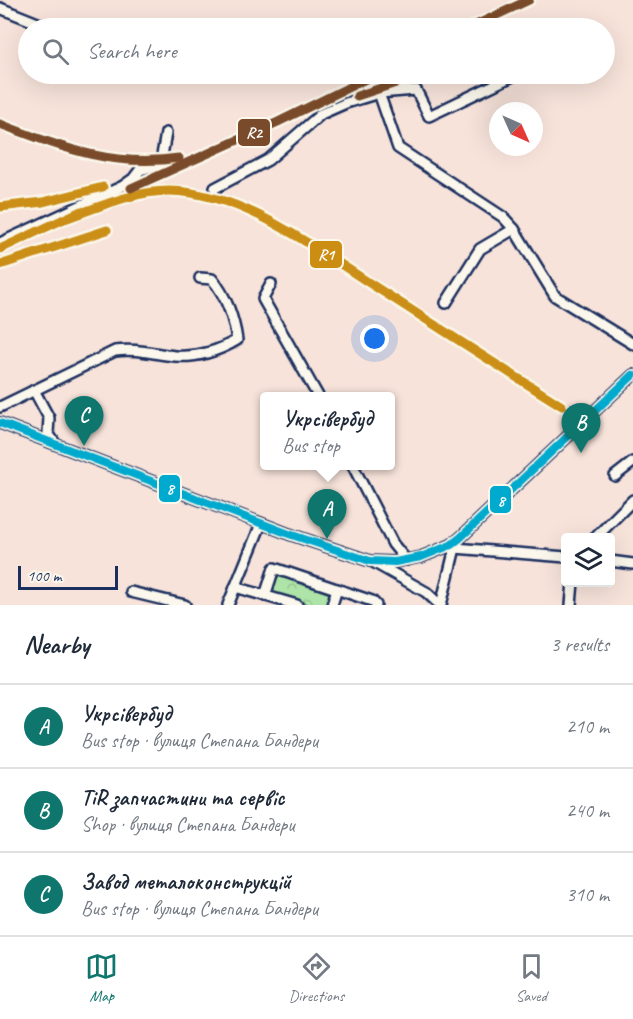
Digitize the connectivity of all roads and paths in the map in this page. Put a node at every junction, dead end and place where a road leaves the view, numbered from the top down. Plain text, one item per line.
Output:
1 (0, 8) edge
2 (25, 18) edge
3 (496, 84) edge
4 (379, 93) junction
5 (166, 133) dead end
6 (215, 188) dead end
7 (514, 229) junction
8 (0, 243) edge
9 (200, 278) dead end
10 (271, 284) dead end
11 (446, 303) dead end
12 (633, 344) edge
13 (633, 375) edge
14 (34, 390) junction
15 (316, 392) edge
16 (0, 407) edge
17 (0, 423) edge
18 (56, 444) junction
19 (633, 462) edge
20 (356, 470) edge
21 (615, 476) dead end
22 (633, 500) edge
23 (261, 524) junction
24 (599, 533) edge
25 (453, 546) junction
26 (561, 557) edge
27 (406, 560) junction
28 (370, 561) junction
29 (615, 562) edge
30 (633, 564) edge
31 (235, 587) junction
32 (573, 587) edge
33 (337, 589) junction
34 (131, 592) dead end
35 (265, 596) junction
36 (185, 605) edge
37 (228, 605) edge
38 (297, 605) edge
39 (332, 605) edge
40 (376, 605) edge
41 (441, 605) edge
42 (571, 605) edge

1 - 2 street
3 - 4 street
4 - 6 street
4 - 7 street
5 - 8 street
7 - 11 street
7 - 12 street
9 - 14 street
10 - 15 street
13 - 25 street
14 - 16 street
14 - 18 street
17 - 18 street
18 - 23 street
19 - 21 street
20 - 27 street
22 - 24 street
23 - 28 street
23 - 31 street
25 - 26 street
25 - 27 street
25 - 41 street
27 - 28 street
28 - 41 street
29 - 30 street
31 - 35 street
31 - 37 street
32 - 42 street
33 - 35 street
33 - 39 street
33 - 40 street
34 - 36 street
35 - 38 street

